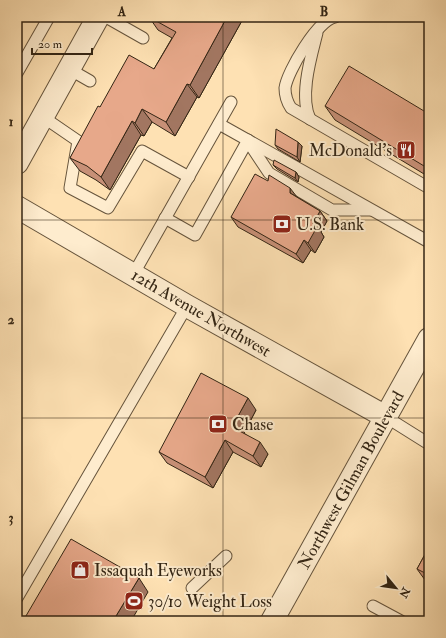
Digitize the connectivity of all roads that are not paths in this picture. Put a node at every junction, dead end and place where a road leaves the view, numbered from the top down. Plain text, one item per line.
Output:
1 (49, 17) edge
2 (98, 17) edge
3 (106, 17) edge
4 (335, 17) edge
5 (317, 30) junction
6 (143, 38) dead end
7 (69, 69) junction
8 (17, 73) edge
9 (90, 81) dead end
10 (231, 102) dead end
11 (43, 117) junction
12 (310, 119) junction
13 (219, 124) junction
14 (248, 140) junction
15 (17, 163) edge
16 (189, 177) junction
17 (429, 188) edge
18 (17, 206) edge
19 (370, 210) junction
20 (165, 218) junction
21 (429, 242) edge
22 (133, 275) junction
23 (187, 306) junction
24 (429, 339) edge
25 (386, 417) junction
26 (429, 444) edge
27 (226, 556) dead end
28 (192, 588) dead end
29 (17, 598) edge
30 (373, 606) dead end
31 (272, 621) edge
32 (401, 621) edge

1 - 8 lane
2 - 7 street
3 - 6 lane
4 - 5 lane
5 - 12 lane
5 - 12 lane
7 - 9 lane
7 - 11 street
10 - 13 lane
11 - 15 street
11 - 16 lane
12 - 17 lane
13 - 14 lane
13 - 16 lane
14 - 19 lane
14 - 19 lane
14 - 20 lane
16 - 20 lane
18 - 22 street, 12th Avenue Northwest
19 - 21 lane
20 - 22 lane
22 - 23 street, 12th Avenue Northwest
23 - 25 street, 12th Avenue Northwest
23 - 29 lane
24 - 25 street, Northwest Gilman Boulevard
25 - 26 lane
25 - 31 street, Northwest Gilman Boulevard
27 - 28 lane
30 - 32 lane

